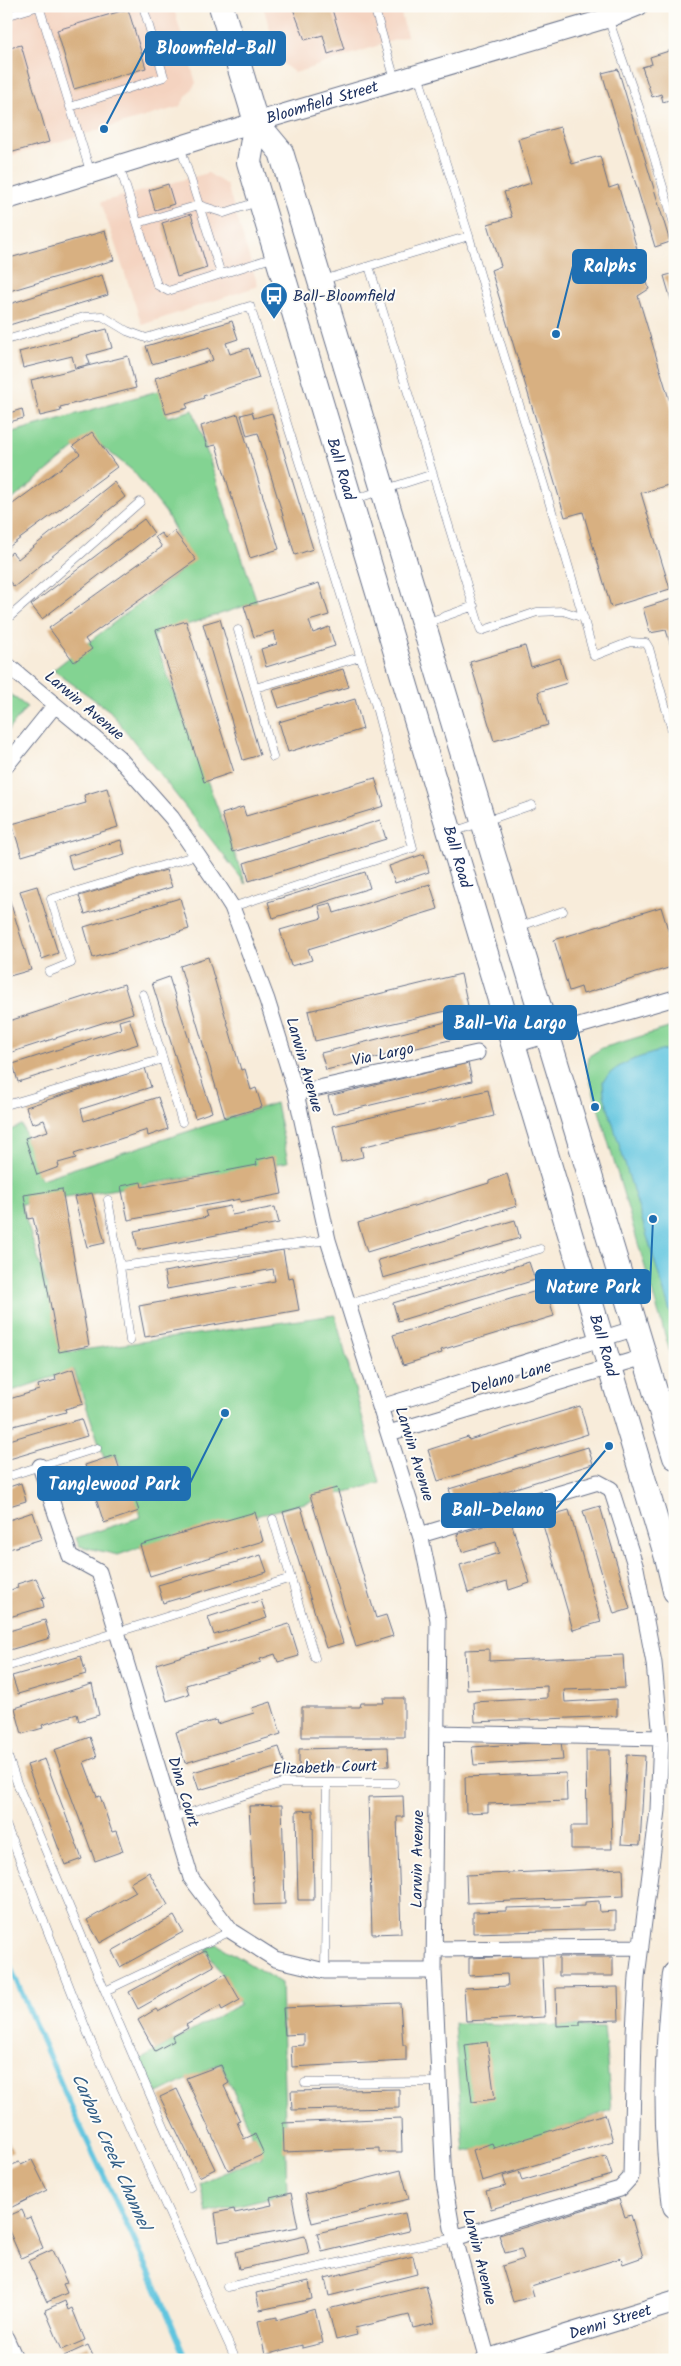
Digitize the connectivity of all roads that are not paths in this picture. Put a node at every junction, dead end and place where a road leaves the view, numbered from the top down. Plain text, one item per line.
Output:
1 (39, 6) edge
2 (144, 6) edge
3 (221, 6) edge
4 (374, 6) edge
5 (638, 6) edge
6 (6, 16) edge
7 (608, 18) junction
8 (418, 75) junction
9 (395, 82) junction
10 (70, 107) junction
11 (256, 122) junction
12 (180, 146) junction
13 (119, 165) junction
14 (91, 174) junction
15 (6, 200) edge
16 (261, 201) junction
17 (198, 205) junction
18 (138, 223) junction
19 (675, 227) edge
20 (468, 236) junction
21 (278, 256) junction
22 (369, 266) junction
23 (220, 274) junction
24 (320, 281) junction
25 (6, 340) edge
26 (434, 474) junction
27 (383, 490) junction
28 (352, 500) junction
29 (140, 502) dead end
30 (474, 606) junction
31 (584, 618) junction
32 (6, 620) edge
33 (424, 624) junction
34 (238, 630) dead end
35 (360, 657) junction
36 (6, 664) edge
37 (255, 688) junction
38 (56, 705) junction
39 (675, 741) edge
40 (273, 757) dead end
41 (6, 766) edge
42 (532, 805) dead end
43 (484, 822) junction
44 (451, 833) junction
45 (197, 855) junction
46 (232, 907) junction
47 (563, 911) dead end
48 (516, 928) junction
49 (49, 972) dead end
50 (143, 994) dead end
51 (675, 998) edge
52 (549, 1036) junction
53 (514, 1045) junction
54 (477, 1053) dead end
55 (163, 1059) junction
56 (296, 1093) junction
57 (6, 1105) edge
58 (182, 1122) dead end
59 (108, 1200) dead end
60 (328, 1240) junction
61 (540, 1250) dead end
62 (120, 1266) junction
63 (348, 1304) junction
64 (636, 1328) junction
65 (602, 1338) junction
66 (130, 1342) dead end
67 (644, 1357) junction
68 (610, 1367) junction
69 (381, 1407) junction
70 (389, 1432) junction
71 (97, 1448) dead end
72 (675, 1456) edge
73 (40, 1466) junction
74 (6, 1477) edge
75 (273, 1519) dead end
76 (420, 1535) junction
77 (291, 1578) junction
78 (675, 1591) edge
79 (117, 1632) junction
80 (315, 1658) dead end
81 (6, 1667) edge
82 (437, 1733) junction
83 (661, 1738) junction
84 (6, 1751) edge
85 (327, 1783) junction
86 (394, 1783) dead end
87 (173, 1818) junction
88 (6, 1825) edge
89 (231, 1930) junction
90 (641, 1947) junction
91 (434, 1949) junction
92 (434, 1970) junction
93 (326, 1971) junction
94 (675, 1974) edge
95 (105, 1991) junction
96 (439, 2082) junction
97 (305, 2083) dead end
98 (190, 2187) dead end
99 (675, 2206) edge
100 (454, 2238) junction
101 (227, 2287) dead end
102 (675, 2302) edge
103 (7, 2340) edge
104 (16, 2360) edge
105 (236, 2360) edge
106 (488, 2360) edge

1 - 6 lane
1 - 10 lane
2 - 10 lane
3 - 11 main road, Ball Road
4 - 9 lane
5 - 7 street, Bloomfield Street
7 - 8 street, Bloomfield Street
7 - 19 lane
8 - 9 street, Bloomfield Street
8 - 20 lane
9 - 11 street, Bloomfield Street
10 - 14 lane
11 - 12 street, Bloomfield Street
11 - 16 main road, Ball Road
11 - 24 main road, Ball Road
12 - 13 street, Bloomfield Street
12 - 17 lane
13 - 14 street, Bloomfield Street
13 - 18 lane
14 - 15 street, Bloomfield Street
16 - 17 lane
16 - 21 main road, Ball Road
17 - 18 lane
17 - 23 lane
18 - 23 lane
20 - 22 lane
20 - 31 lane
21 - 23 lane
21 - 28 main road, Ball Road
22 - 24 lane
22 - 26 lane
24 - 27 main road, Ball Road
25 - 35 lane
26 - 27 lane
26 - 30 lane
27 - 28 lane
27 - 33 main road, Ball Road
28 - 44 main road, Ball Road
29 - 32 lane
30 - 31 lane
30 - 33 lane
31 - 39 lane
33 - 43 main road, Ball Road
34 - 37 lane
35 - 37 lane
35 - 46 lane
36 - 38 street, Larwin Avenue
37 - 40 lane
38 - 41 street
38 - 45 street, Larwin Avenue
42 - 43 lane
43 - 44 lane
43 - 48 main road, Ball Road
44 - 53 main road, Ball Road
45 - 46 street, Larwin Avenue
45 - 49 lane
46 - 56 street, Larwin Avenue
47 - 48 lane
48 - 52 main road, Ball Road
50 - 55 lane
51 - 52 street
52 - 53 street
52 - 64 main road, Ball Road
53 - 65 main road, Ball Road
54 - 56 street, Via Largo
55 - 57 lane
55 - 58 lane
56 - 60 street, Larwin Avenue
59 - 62 lane
60 - 62 lane
60 - 63 street, Larwin Avenue
61 - 63 lane
62 - 66 lane
63 - 69 street, Larwin Avenue
64 - 65 street, Delano Lane
64 - 67 main road, Ball Road
65 - 68 main road, Ball Road
65 - 69 street, Delano Lane
67 - 68 street, Delano Lane
67 - 72 main road, Ball Road
68 - 70 street, Delano Lane
68 - 78 main road, Ball Road
69 - 70 street, Larwin Avenue
70 - 76 street, Larwin Avenue
71 - 73 lane
73 - 74 lane
73 - 79 street, Dina Court
75 - 77 lane
76 - 82 street, Larwin Avenue
76 - 83 street
77 - 79 lane
77 - 80 lane
79 - 81 lane
79 - 87 street, Dina Court
82 - 83 street
82 - 91 street, Larwin Avenue
83 - 90 street
84 - 95 lane
85 - 86 lane, Elizabeth Court
85 - 87 lane, Elizabeth Court
85 - 93 lane
87 - 89 street, Dina Court
88 - 105 lane
89 - 93 street, Dina Court
89 - 95 lane
90 - 91 street
90 - 100 street
91 - 92 street, Larwin Avenue
92 - 93 street, Dina Court
92 - 96 street, Larwin Avenue
94 - 99 main road
95 - 98 lane
96 - 97 lane
96 - 100 street, Larwin Avenue
100 - 101 lane
100 - 106 street, Larwin Avenue
102 - 106 main road, Denni Street
103 - 104 street

